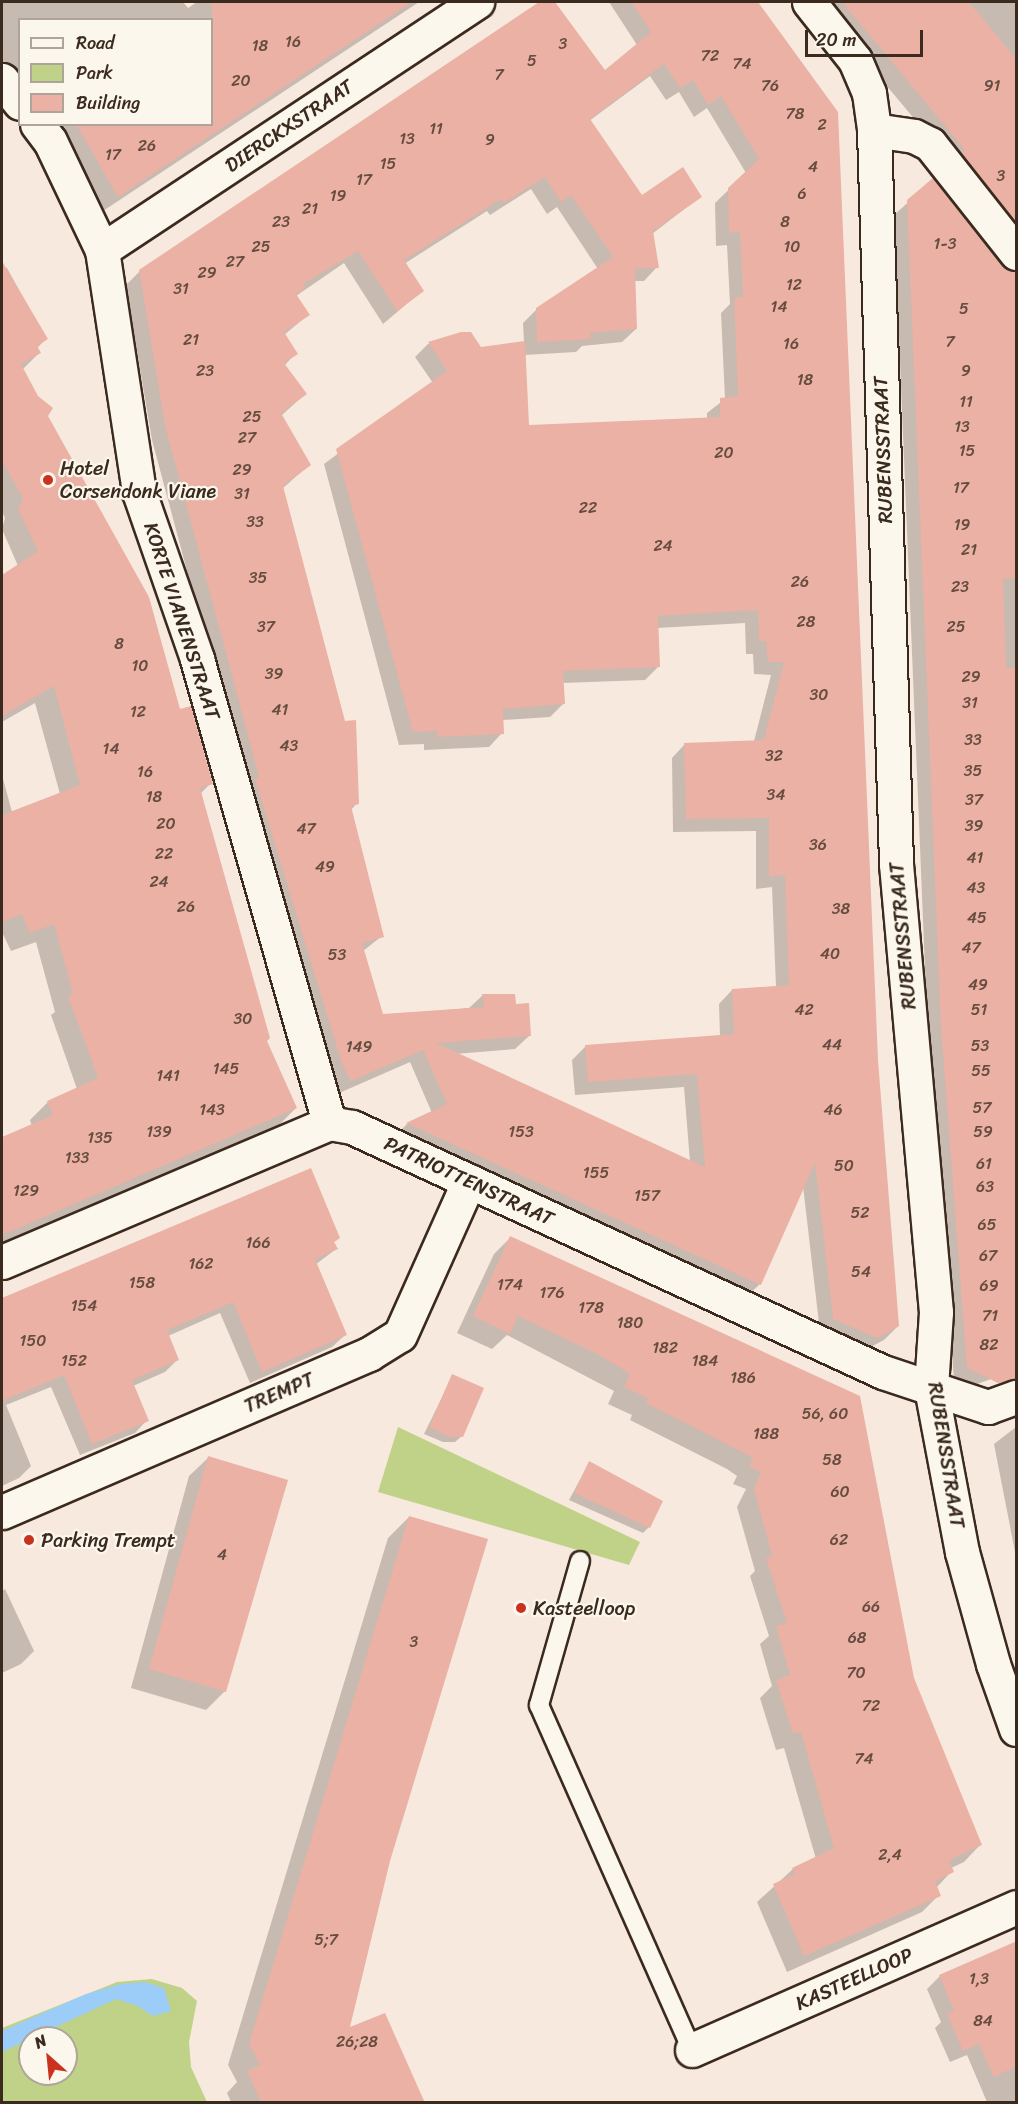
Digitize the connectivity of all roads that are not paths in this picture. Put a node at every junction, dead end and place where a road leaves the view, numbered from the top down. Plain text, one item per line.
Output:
1 (477, 2) edge
2 (809, 2) edge
3 (2, 80) edge
4 (18, 100) edge
5 (39, 126) edge
6 (874, 130) junction
7 (102, 250) junction
8 (1017, 254) edge
9 (329, 1123) junction
10 (469, 1181) junction
11 (2, 1262) edge
12 (931, 1388) junction
13 (1017, 1397) edge
14 (2, 1512) edge
15 (580, 1561) dead end
16 (1017, 1729) edge
17 (1017, 1907) edge
18 (692, 2050) joint

1 - 7 street, DIERCKXSTRAAT
2 - 6 street, RUBENSSTRAAT
3 - 4 street
5 - 7 street, KORTE VIANENSTRAAT
6 - 8 street
6 - 12 street, RUBENSSTRAAT
7 - 9 street, KORTE VIANENSTRAAT
9 - 10 street, PATRIOTTENSTRAAT
9 - 11 street
10 - 12 street, PATRIOTTENSTRAAT
10 - 14 street, TREMPT
12 - 13 street, PATRIOTTENSTRAAT
12 - 16 street, RUBENSSTRAAT
15 - 18 lane
17 - 18 street, KASTEELLOOP

